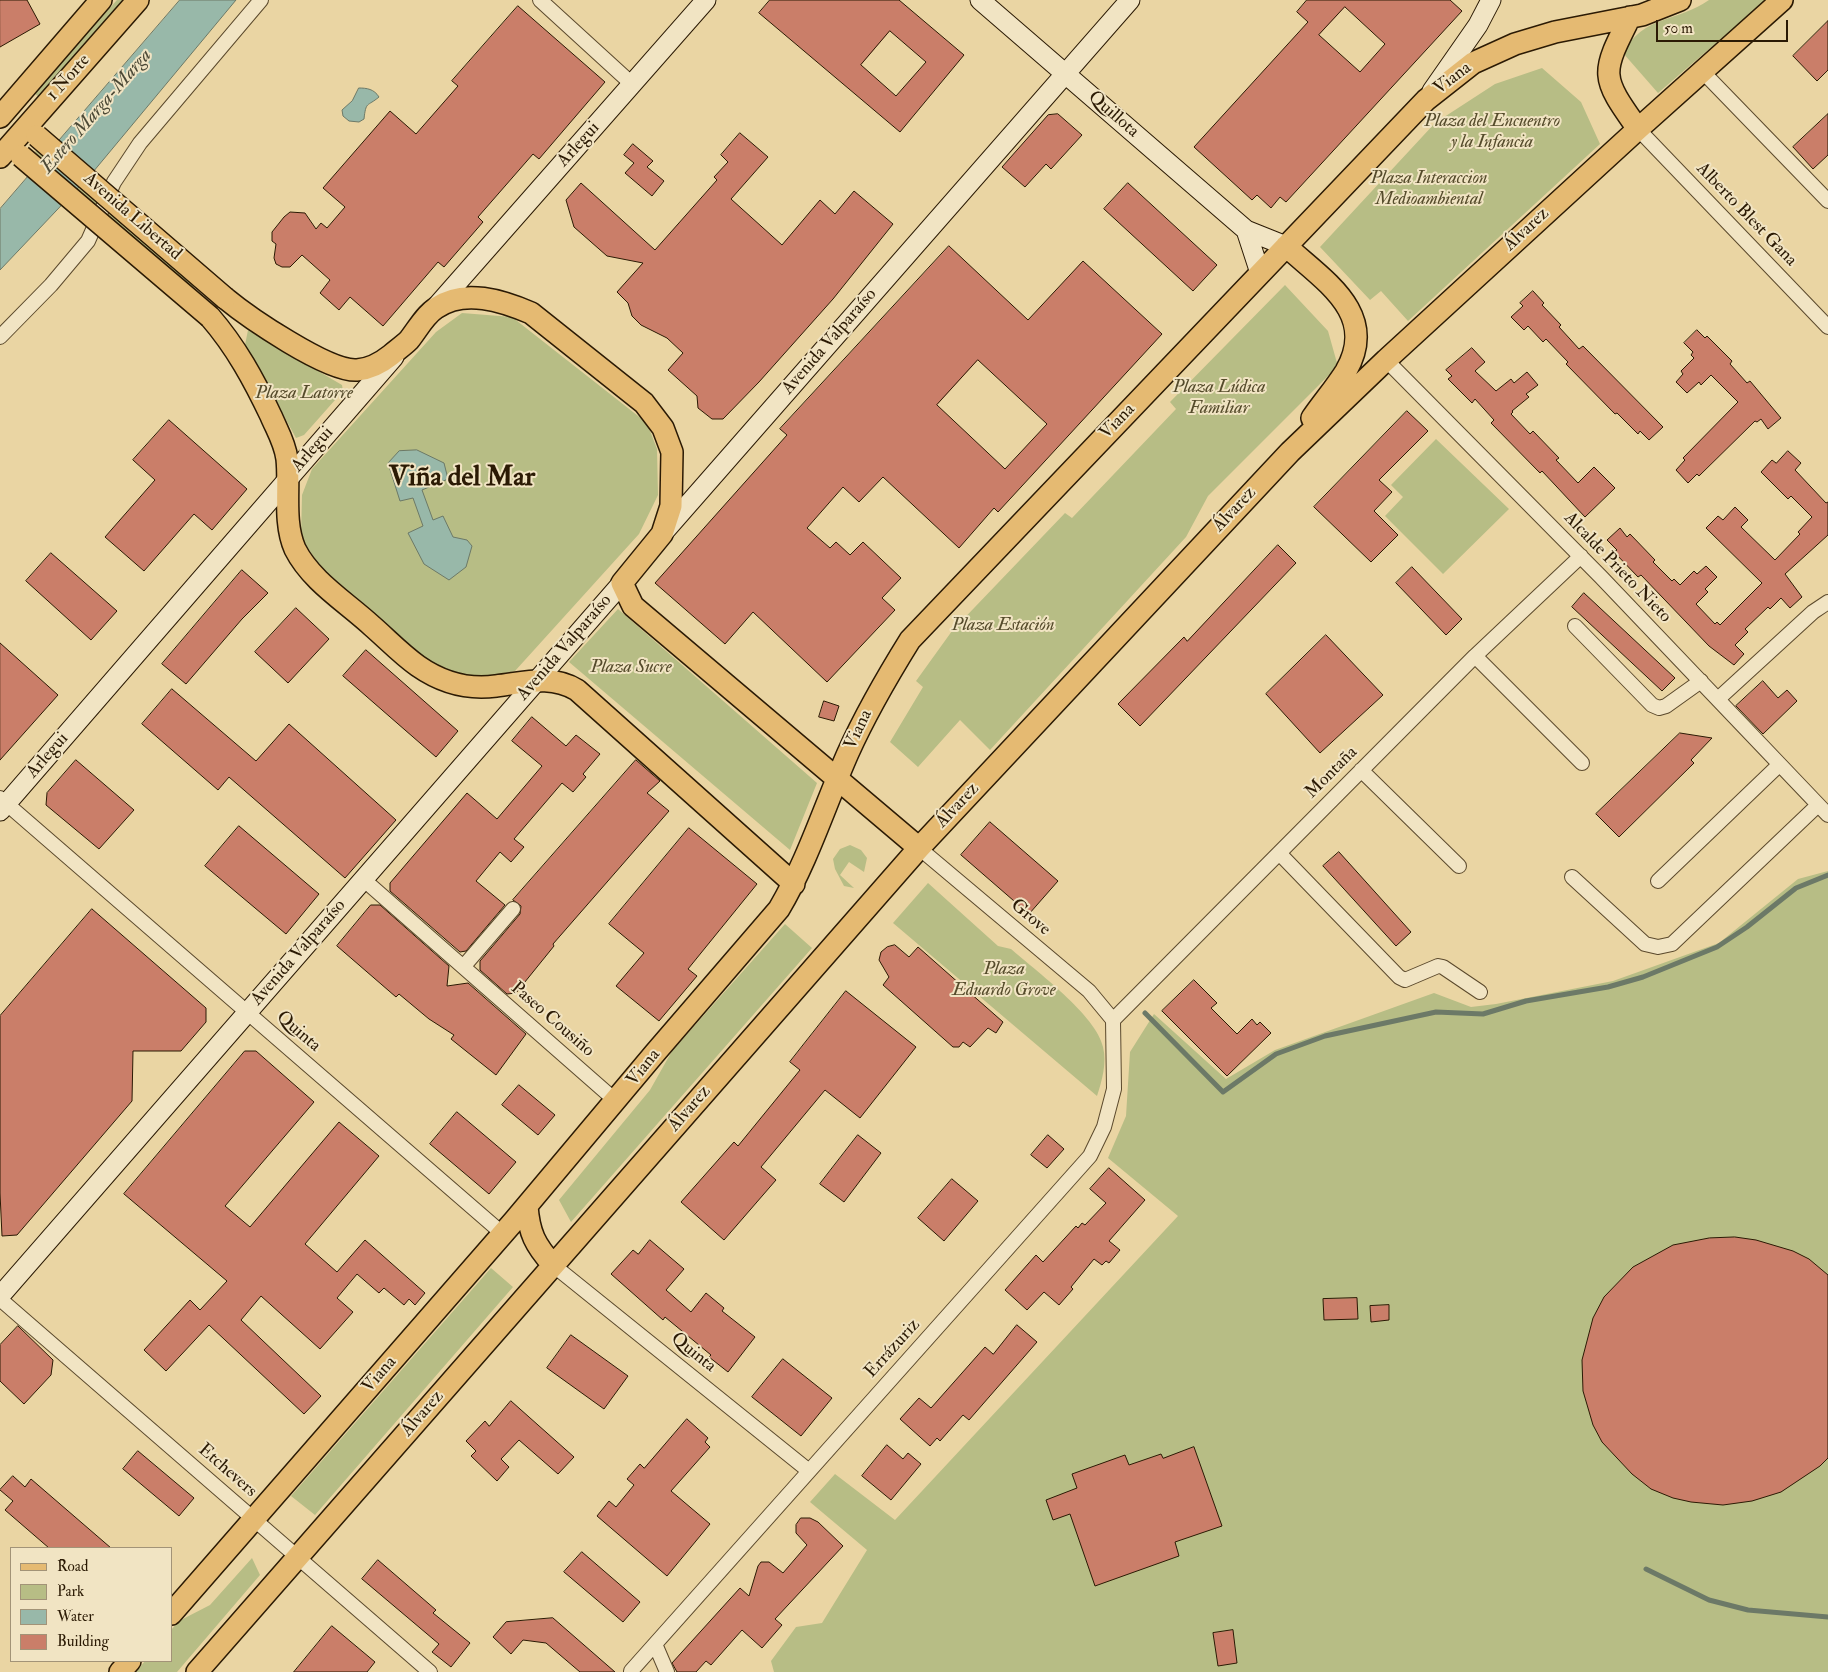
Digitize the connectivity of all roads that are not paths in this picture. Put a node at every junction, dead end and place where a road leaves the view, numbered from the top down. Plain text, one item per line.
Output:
1 (101, 0) edge
2 (138, 0) edge
3 (262, 0) edge
4 (540, 0) edge
5 (706, 0) edge
6 (980, 0) edge
7 (1130, 0) edge
8 (1491, 0) edge
9 (1680, 0) edge
10 (1782, 0) edge
11 (1630, 17) junction
12 (1702, 71) junction
13 (1065, 74) junction
14 (633, 85) junction
15 (1426, 100) junction
16 (2, 110) edge
17 (1638, 129) junction
18 (32, 131) junction
19 (8, 149) edge
20 (1828, 201) edge
21 (1246, 230) junction
22 (1286, 246) junction
23 (1260, 274) junction
24 (435, 308) junction
25 (1828, 327) edge
26 (0, 337) edge
27 (407, 342) junction
28 (1386, 360) junction
29 (1290, 452) junction
30 (288, 479) junction
31 (662, 534) junction
32 (1581, 556) junction
33 (622, 583) junction
34 (1828, 602) edge
35 (1575, 626) dead end
36 (1475, 656) junction
37 (536, 680) junction
38 (1701, 681) junction
39 (1718, 699) junction
40 (1582, 763) dead end
41 (1779, 765) junction
42 (1361, 770) junction
43 (838, 778) junction
44 (2, 804) edge
45 (1823, 810) edge
46 (919, 848) junction
47 (1279, 853) junction
48 (1459, 866) dead end
49 (1572, 877) dead end
50 (363, 879) junction
51 (1658, 881) dead end
52 (794, 884) junction
53 (512, 909) dead end
54 (464, 966) junction
55 (1480, 992) dead end
56 (247, 1012) junction
57 (1112, 1020) junction
58 (616, 1101) junction
59 (527, 1206) junction
60 (503, 1234) junction
61 (553, 1265) junction
62 (0, 1298) edge
63 (809, 1471) junction
64 (255, 1520) junction
65 (297, 1557) junction
66 (172, 1613) edge
67 (655, 1644) junction
68 (129, 1662) edge
69 (631, 1671) edge
70 (120, 1672) edge
71 (197, 1672) edge
72 (430, 1672) edge
73 (667, 1672) edge

1 - 16 main road, 1 Norte
2 - 18 main road, 1 Norte
3 - 26 street
4 - 14 street
5 - 14 main road, Arlegui
6 - 13 main road, Quillota
7 - 13 main road, Avenida Valparaíso
8 - 15 main road
9 - 11 main road, Viana
10 - 12 main road, Álvarez
11 - 15 main road, Viana
11 - 17 main road
12 - 17 main road, Álvarez
12 - 20 street
13 - 21 main road, Quillota
13 - 31 main road, Avenida Valparaíso
14 - 24 main road, Arlegui
15 - 22 main road, Viana
16 - 18 main road, Avenida Libertad
17 - 25 street, Alberto Blest Gana
17 - 28 main road, Álvarez
18 - 19 main road, 1 Norte
18 - 27 main road, Avenida Libertad, bridge
19 - 30 main road, Avenida Libertad, bridge
21 - 22 main road, Quillota
21 - 23 main road
22 - 23 main road, Viana
22 - 29 main road
23 - 43 main road, Viana
24 - 27 main road, Arlegui
24 - 31 main road
27 - 30 main road, Arlegui
28 - 29 main road, Álvarez
28 - 32 street, Alcalde Prieto Nieto
29 - 46 main road, Álvarez
30 - 37 main road
30 - 44 main road, Arlegui
31 - 33 main road, Avenida Valparaíso
32 - 36 street, Montaña
32 - 38 street, Alcalde Prieto Nieto
33 - 37 main road, Avenida Valparaíso
33 - 43 main road
34 - 39 street
35 - 38 street
36 - 40 street
36 - 42 street, Montaña
37 - 50 main road, Avenida Valparaíso
37 - 52 main road
38 - 39 street, Alcalde Prieto Nieto
39 - 41 street, Alcalde Prieto Nieto
41 - 45 street, Alcalde Prieto Nieto
41 - 51 street
42 - 47 street, Montaña
42 - 48 street
43 - 46 main road
43 - 52 main road, Viana
44 - 56 street, Quinta
45 - 49 street, Alcalde Prieto Nieto
46 - 57 street, Grove
46 - 61 main road, Álvarez
47 - 55 street
47 - 57 street, Montaña
50 - 54 street, Paseo Cousiño
50 - 56 main road, Avenida Valparaíso
52 - 58 main road, Viana
53 - 54 street
54 - 58 street, Paseo Cousiño
56 - 60 street, Quinta
56 - 62 main road, Avenida Valparaíso
57 - 63 street, Errázuriz
58 - 59 main road, Viana
59 - 60 main road, Viana
59 - 61 main road
60 - 64 main road, Viana
61 - 63 street, Quinta
61 - 65 main road, Álvarez
62 - 64 street, Etchevers
63 - 67 street, Errázuriz
64 - 65 street, Etchevers
64 - 66 main road, Viana
65 - 71 main road, Álvarez
65 - 72 street, Etchevers
67 - 69 street, Errázuriz
67 - 73 street
68 - 70 main road

